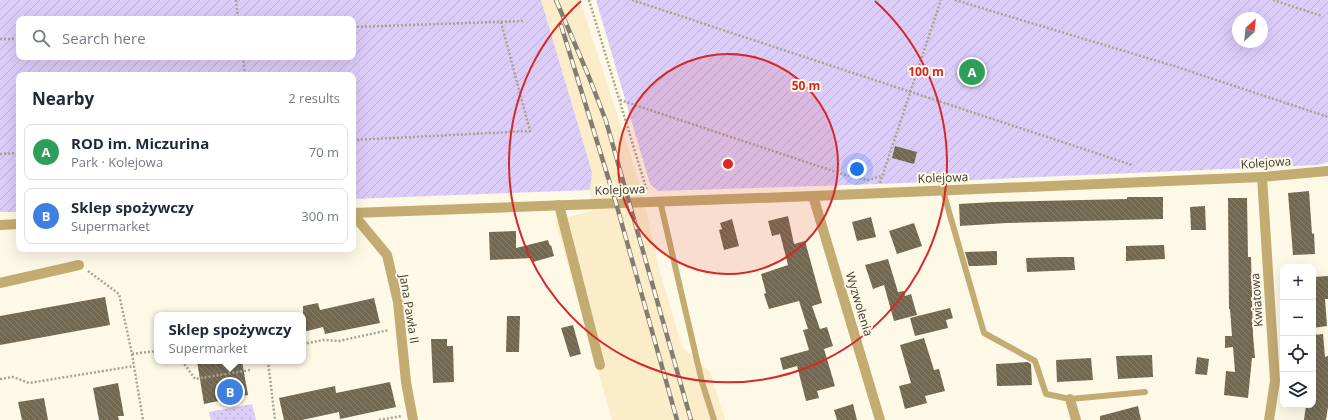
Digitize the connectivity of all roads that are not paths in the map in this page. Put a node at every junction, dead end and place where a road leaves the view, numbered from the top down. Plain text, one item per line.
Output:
1 (1328, 171) edge
2 (1262, 177) junction
3 (944, 191) junction
4 (813, 196) junction
5 (655, 202) junction
6 (559, 205) junction
7 (356, 213) edge
8 (356, 217) edge
9 (0, 224) edge
10 (16, 224) edge
11 (79, 265) road end
12 (0, 283) edge
13 (600, 365) dead end
14 (1145, 392) dead end
15 (1070, 399) junction
16 (412, 417) edge
17 (714, 420) edge
18 (880, 420) edge
19 (1076, 420) edge
20 (1269, 420) edge

1 - 2 street, Kolejowa
2 - 3 street, Kolejowa
2 - 20 street, Kwiatowa
3 - 4 street, Kolejowa
3 - 15 lane
4 - 5 street, Kolejowa
4 - 18 street, Wyzwolenia
5 - 6 street, Kolejowa
5 - 17 lane
6 - 7 street, Kolejowa
6 - 13 street
8 - 16 street, Jana Pawła II
9 - 10 street
11 - 12 street
14 - 15 lane
15 - 19 street

